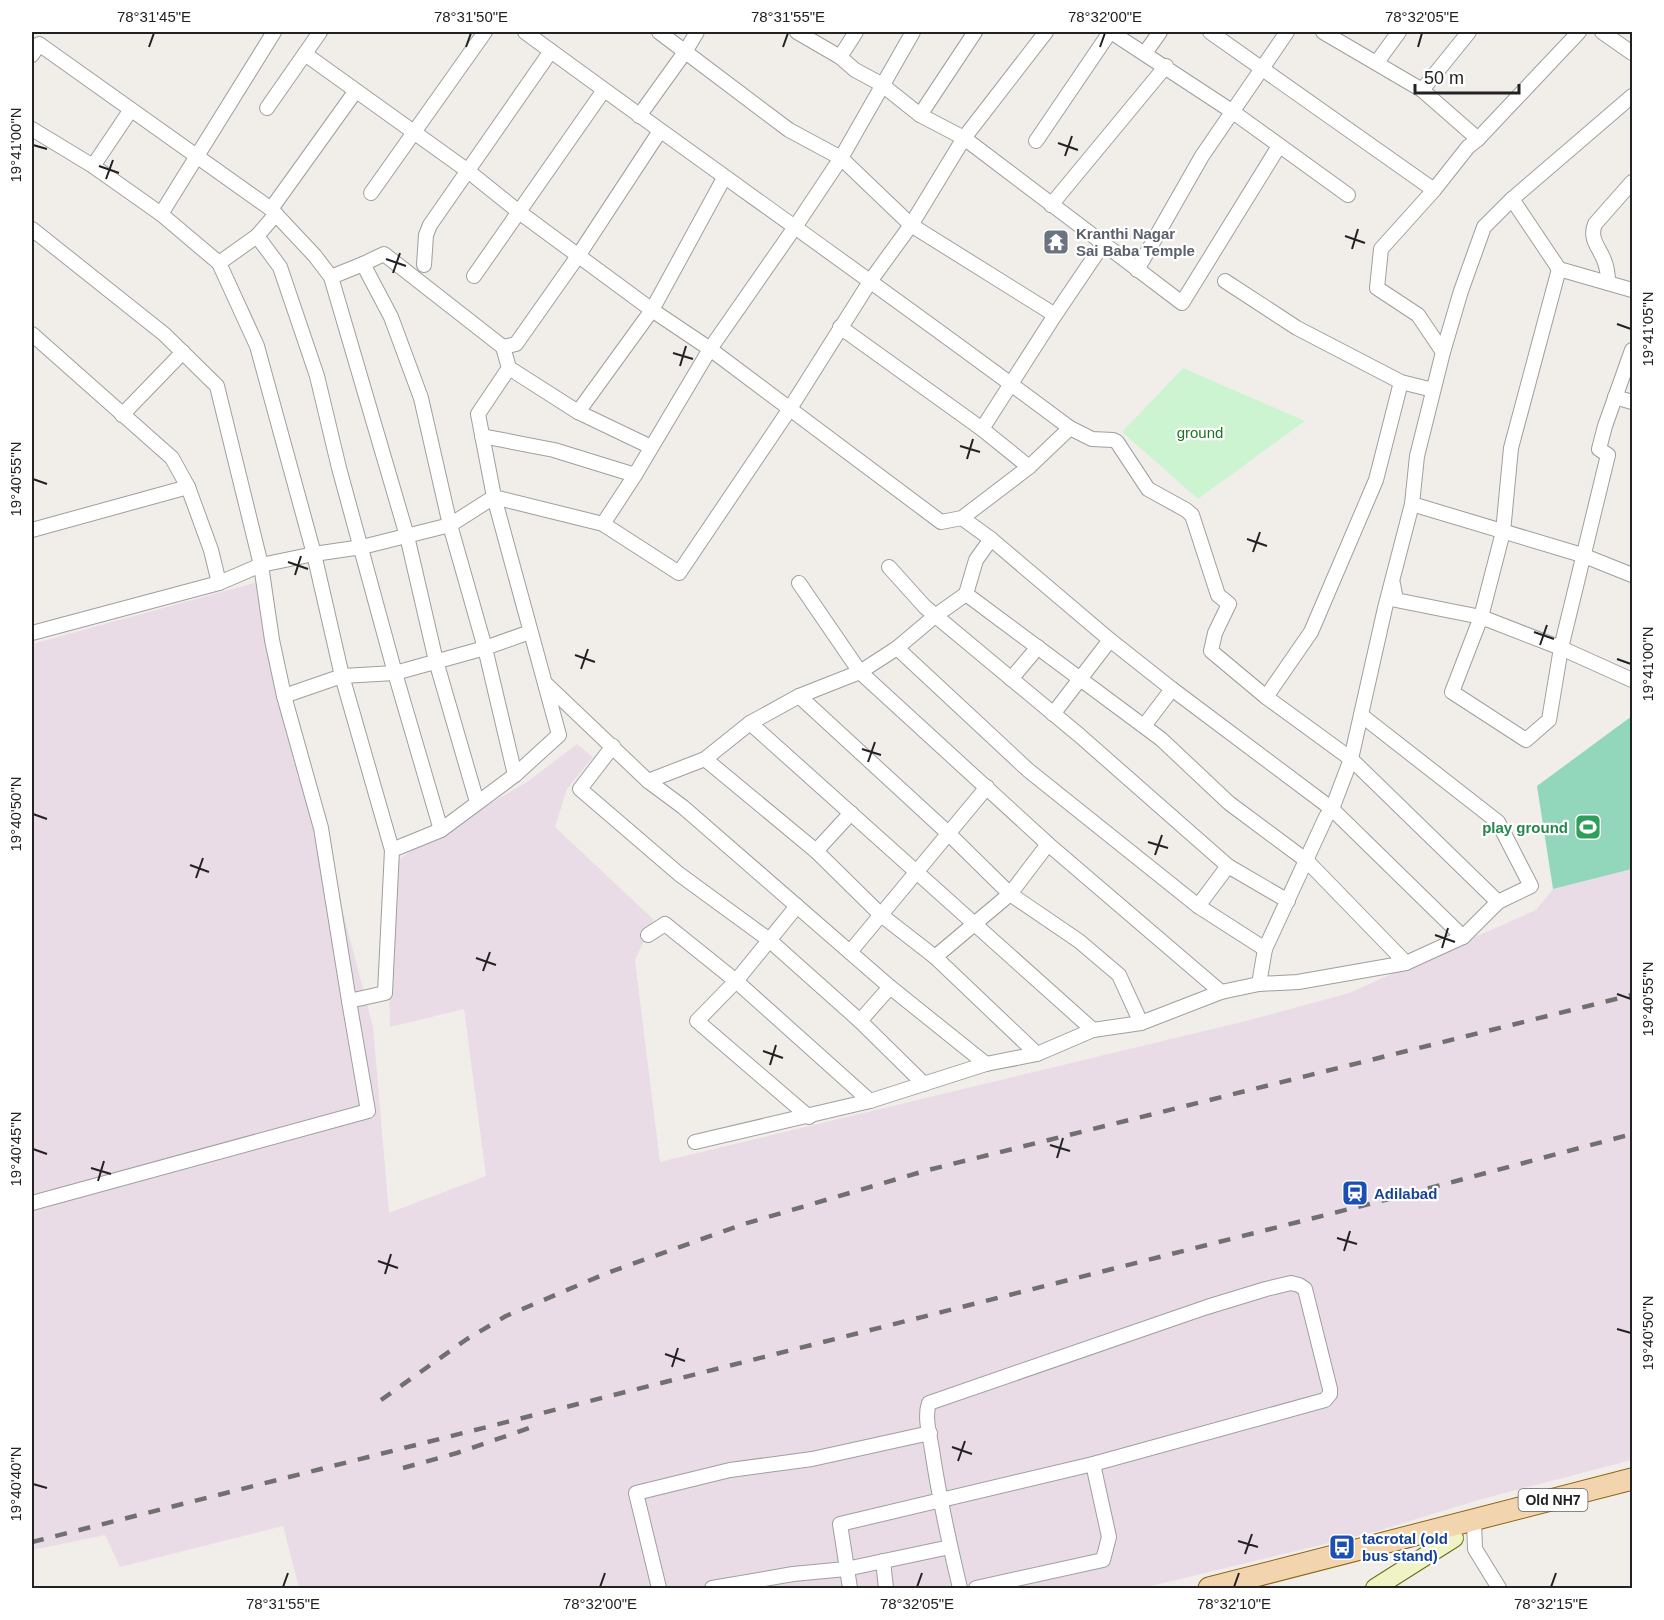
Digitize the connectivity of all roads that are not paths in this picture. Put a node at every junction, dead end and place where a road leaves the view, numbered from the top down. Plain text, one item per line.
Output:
1 (274, 32) edge
2 (320, 32) edge
3 (485, 32) edge
4 (525, 32) edge
5 (659, 32) edge
6 (697, 32) edge
7 (798, 32) edge
8 (856, 32) edge
9 (913, 32) edge
10 (975, 32) edge
11 (1046, 32) edge
12 (1111, 32) edge
13 (1160, 32) edge
14 (1210, 32) edge
15 (1287, 32) edge
16 (1398, 32) edge
17 (1469, 32) edge
18 (1579, 32) edge
19 (1606, 33) edge
20 (1333, 34) edge
21 (34, 47) edge
22 (551, 51) junction
23 (685, 52) junction
24 (1145, 53) junction
25 (1632, 53) edge
26 (305, 54) junction
27 (840, 57) junction
28 (1377, 62) junction
29 (1166, 66) junction
30 (1263, 68) junction
31 (881, 84) junction
32 (604, 90) junction
33 (1422, 90) junction
34 (355, 92) junction
35 (1632, 96) edge
36 (267, 108) dead end
37 (130, 111) junction
38 (1233, 112) junction
39 (920, 115) junction
40 (639, 116) junction
41 (32, 129) edge
42 (660, 131) junction
43 (414, 133) junction
44 (964, 138) junction
45 (1478, 139) junction
46 (1036, 141) dead end
47 (1279, 146) junction
48 (197, 157) junction
49 (841, 158) junction
50 (93, 166) junction
51 (468, 171) junction
52 (724, 177) junction
53 (1632, 182) edge
54 (1434, 190) junction
55 (371, 193) dead end
56 (1348, 195) dead end
57 (1512, 199) junction
58 (1051, 205) junction
59 (273, 211) junction
60 (519, 212) junction
61 (161, 214) junction
62 (912, 225) junction
63 (795, 227) junction
64 (32, 229) edge
65 (257, 236) junction
66 (1103, 244) junction
67 (578, 256) junction
68 (219, 263) junction
69 (363, 264) junction
70 (424, 265) dead end
71 (1559, 269) junction
72 (1137, 270) junction
73 (474, 276) dead end
74 (331, 277) junction
75 (871, 280) junction
76 (1225, 281) dead end
77 (1608, 283) junction
78 (1632, 290) edge
79 (652, 310) junction
80 (1055, 315) junction
81 (840, 327) junction
82 (32, 334) edge
83 (503, 347) junction
84 (710, 349) junction
85 (1632, 350) edge
86 (183, 352) junction
87 (1443, 352) junction
88 (509, 368) junction
89 (1401, 382) junction
90 (1012, 384) junction
91 (1433, 390) junction
92 (1615, 397) junction
93 (1632, 402) edge
94 (789, 410) junction
95 (578, 412) junction
96 (122, 415) junction
97 (1070, 428) junction
98 (982, 429) junction
99 (482, 436) junction
100 (651, 447) junction
101 (1029, 467) junction
102 (635, 475) junction
103 (188, 487) junction
104 (494, 497) junction
105 (1412, 504) junction
106 (962, 518) junction
107 (603, 524) junction
108 (450, 525) junction
109 (32, 530) edge
110 (1503, 532) junction
111 (407, 536) junction
112 (991, 539) junction
113 (362, 547) junction
114 (314, 554) junction
115 (1582, 555) junction
116 (261, 565) junction
117 (889, 567) dead end
118 (1632, 575) edge
119 (1392, 579) junction
120 (219, 583) junction
121 (800, 583) dead end
122 (966, 594) junction
123 (935, 616) junction
124 (1481, 617) junction
125 (530, 632) junction
126 (32, 633) edge
127 (1110, 640) junction
128 (1038, 647) junction
129 (485, 648) junction
130 (897, 648) junction
131 (1561, 648) junction
132 (436, 661) junction
133 (860, 672) junction
134 (395, 673) junction
135 (342, 676) junction
136 (1011, 679) junction
137 (1080, 680) junction
138 (1632, 680) edge
139 (545, 683) junction
140 (1172, 689) junction
141 (284, 696) junction
142 (799, 696) junction
143 (1266, 697) junction
144 (1053, 714) junction
145 (1361, 715) junction
146 (750, 723) junction
147 (1143, 726) junction
148 (614, 746) junction
149 (705, 759) junction
150 (1351, 759) junction
151 (515, 775) junction
152 (648, 781) junction
153 (987, 787) junction
154 (477, 802) junction
155 (1332, 809) junction
156 (851, 813) junction
157 (441, 830) junction
158 (948, 833) junction
159 (1048, 844) junction
160 (392, 850) junction
161 (816, 851) junction
162 (1307, 861) junction
163 (1228, 866) junction
164 (915, 871) junction
165 (1011, 894) junction
166 (1288, 901) junction
167 (1498, 902) junction
168 (797, 906) junction
169 (1198, 906) junction
170 (881, 915) junction
171 (975, 924) junction
172 (648, 934) dead end
173 (1463, 937) junction
174 (768, 939) junction
175 (1265, 949) junction
176 (850, 952) junction
177 (935, 957) junction
178 (1406, 963) junction
179 (736, 981) junction
180 (1259, 984) junction
181 (890, 987) junction
182 (1221, 992) junction
183 (349, 1001) junction
184 (860, 1021) junction
185 (1141, 1023) junction
186 (1094, 1030) junction
187 (1037, 1054) junction
188 (986, 1064) junction
189 (924, 1084) junction
190 (870, 1101) junction
191 (809, 1117) junction
192 (694, 1142) dead end
193 (32, 1203) edge
194 (930, 1434) junction
195 (1093, 1464) junction
196 (1632, 1479) edge
197 (1632, 1494) edge
198 (940, 1500) junction
199 (1474, 1526) junction
200 (1454, 1538) junction
201 (950, 1546) junction
202 (883, 1561) junction
203 (846, 1569) junction
204 (659, 1588) edge
205 (712, 1588) edge
206 (850, 1588) edge
207 (886, 1588) edge
208 (960, 1588) edge
209 (976, 1588) edge
210 (1209, 1588) edge
211 (1258, 1588) edge
212 (1375, 1588) edge
213 (1499, 1588) edge

1 - 48 street
2 - 26 street
3 - 43 street
4 - 22 street
5 - 23 street
6 - 23 street
7 - 27 street
8 - 27 street
9 - 31 street
10 - 39 street
11 - 44 street
12 - 24 street
12 - 46 street
13 - 24 street
14 - 30 street
15 - 30 street
16 - 28 street
17 - 33 street
18 - 45 street
19 - 25 street
20 - 28 street
21 - 37 street
22 - 32 street
22 - 51 street
23 - 40 street
23 - 49 street
24 - 29 street
26 - 34 street
26 - 36 street
27 - 31 street
28 - 33 street
29 - 38 street
29 - 58 street
30 - 38 street
30 - 54 street
31 - 39 street
31 - 49 street
32 - 40 street
32 - 60 street
33 - 45 street
34 - 43 street
34 - 59 street
35 - 57 street
37 - 48 street
37 - 50 street
38 - 47 street
38 - 72 street
39 - 44 street
40 - 42 street
41 - 50 street
42 - 52 street
42 - 67 street
43 - 51 street
43 - 55 street
44 - 58 street
44 - 62 street
45 - 54 street
47 - 56 street
47 - 72 street
48 - 59 street
48 - 61 street
49 - 62 street
49 - 63 street
50 - 61 street
51 - 60 street
51 - 70 street
52 - 63 street
52 - 79 street
53 - 77 street
54 - 87 street
57 - 71 street
57 - 87 street
58 - 66 street
59 - 65 street
59 - 74 street
60 - 67 street
60 - 73 street
61 - 68 street
62 - 75 street
62 - 80 street
63 - 75 street
63 - 84 street
64 - 86 street
65 - 68 street
65 - 113 street
66 - 72 street
66 - 80 street
67 - 79 street
67 - 83 street
68 - 114 street
69 - 74 street
69 - 83 street
69 - 108 street
71 - 77 street
71 - 110 street
74 - 111 street
75 - 81 street
75 - 90 street
76 - 89 street
77 - 78 street
79 - 84 street
79 - 95 street
80 - 90 street
81 - 94 street
81 - 98 street
82 - 96 street
83 - 88 street
84 - 94 street
84 - 100 street
85 - 92 street
86 - 96 street
86 - 116 street
87 - 91 street
88 - 95 street
88 - 99 street
89 - 91 street
89 - 143 street
90 - 97 street
90 - 98 street
91 - 105 street
92 - 93 street
92 - 115 street
94 - 106 street
94 - 107 street
95 - 100 street
96 - 103 street
97 - 101 street
97 - 143 street
98 - 101 street
99 - 102 street
99 - 104 street
100 - 102 street
101 - 106 street
102 - 107 street
103 - 109 street
103 - 120 street
104 - 107 street
104 - 108 street
104 - 125 street
105 - 110 street
105 - 119 street
106 - 112 street
108 - 111 street
108 - 129 street
110 - 115 street
110 - 124 street
111 - 113 street
111 - 132 street
112 - 122 street
112 - 127 street
113 - 114 street
113 - 134 street
114 - 116 street
114 - 135 street
115 - 118 street
115 - 131 street
116 - 120 street
116 - 141 street
117 - 123 street
119 - 124 street
119 - 145 street
120 - 126 street
121 - 133 street
122 - 123 street
122 - 128 street
123 - 130 street
123 - 136 street
124 - 131 street
124 - 131 street
125 - 129 street
125 - 139 street
127 - 137 street
127 - 140 street
128 - 136 street
128 - 137 street
129 - 132 street
129 - 151 street
130 - 133 street
130 - 169 street
131 - 138 street
132 - 134 street
132 - 154 street
133 - 142 street
133 - 153 street
134 - 135 street
134 - 157 street
135 - 141 street
135 - 160 street
136 - 144 street
137 - 144 street
137 - 147 street
139 - 148 street
139 - 151 street
140 - 147 street
140 - 155 street
141 - 183 street
142 - 146 street
142 - 158 street
143 - 150 street
144 - 163 street
145 - 150 street
145 - 167 street
146 - 149 street
146 - 156 street
147 - 162 street
148 - 152 street
148 - 174 street
149 - 152 street
149 - 161 street
150 - 155 street
150 - 167 street
151 - 154 street
152 - 168 street
153 - 158 street
153 - 159 street
154 - 157 street
155 - 162 street
155 - 173 street
156 - 161 street
156 - 164 street
157 - 160 street
158 - 164 street
158 - 165 street
159 - 165 street
159 - 182 street
160 - 183 street
161 - 170 street
162 - 166 street
162 - 178 street
163 - 166 street
163 - 169 street
164 - 170 street
164 - 171 street
165 - 171 street
165 - 185 street
166 - 175 street
167 - 173 street
168 - 174 street
168 - 176 street
169 - 175 street
170 - 176 street
170 - 177 street
171 - 177 street
171 - 186 street
172 - 179 street
173 - 178 street
174 - 179 street
174 - 184 street
175 - 180 street
176 - 181 street
177 - 187 street
178 - 180 street
179 - 190 street
179 - 191 street
180 - 182 street
181 - 184 street
181 - 188 street
182 - 185 street
183 - 193 street
184 - 189 street
185 - 186 street
186 - 187 street
187 - 188 street
188 - 189 street
189 - 190 street
190 - 191 street
191 - 192 street
194 - 195 street
194 - 198 street
194 - 204 street
195 - 198 street
195 - 209 street
196 - 199 main road, Old NH7
197 - 199 main road, old NH7
198 - 201 street
198 - 203 street
199 - 200 main road, old NH7
199 - 210 main road, Old NH7
199 - 213 street
200 - 211 main road, old NH7
200 - 212 main road
201 - 202 street
201 - 208 street
202 - 203 street
202 - 207 street
203 - 205 street
203 - 206 street

